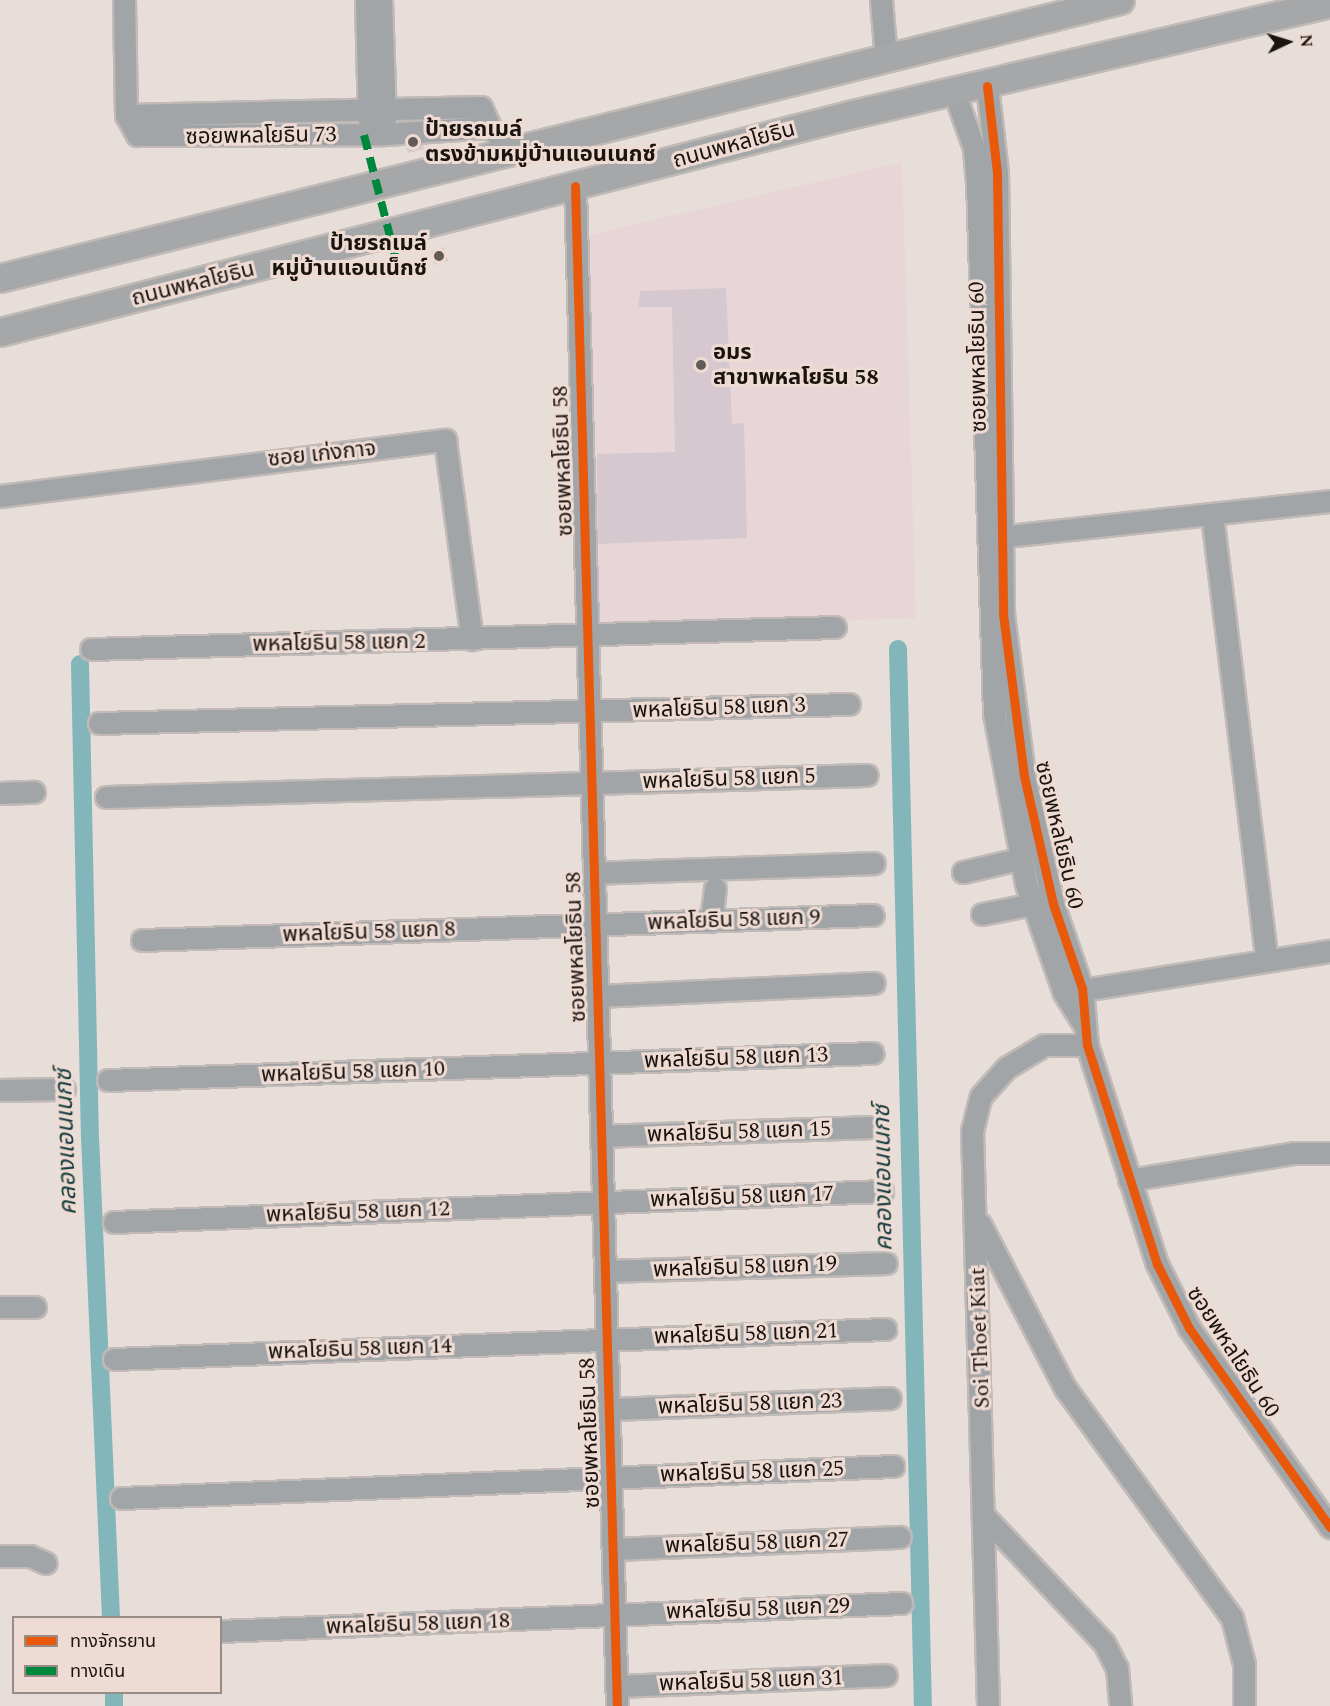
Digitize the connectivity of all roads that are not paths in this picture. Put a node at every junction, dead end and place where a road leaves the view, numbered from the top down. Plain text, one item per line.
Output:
1 (124, 0) edge
2 (366, 0) edge
3 (381, 0) edge
4 (881, 0) edge
5 (1120, 0) edge
6 (1330, 3) edge
7 (1042, 10) edge
8 (886, 57) junction
9 (987, 86) junction
10 (954, 92) junction
11 (377, 106) junction
12 (126, 115) junction
13 (490, 127) junction
14 (377, 134) junction
15 (512, 151) junction
16 (575, 186) junction
17 (0, 278) edge
18 (0, 332) edge
19 (0, 496) edge
20 (992, 498) junction
21 (1330, 501) edge
22 (1212, 515) junction
23 (993, 537) junction
24 (835, 627) dead end
25 (587, 636) junction
26 (472, 639) junction
27 (91, 649) dead end
28 (849, 704) dead end
29 (590, 711) junction
30 (99, 723) dead end
31 (867, 775) dead end
32 (591, 782) junction
33 (34, 792) dead end
34 (0, 793) edge
35 (106, 796) dead end
36 (1019, 859) junction
37 (874, 863) dead end
38 (963, 872) dead end
39 (594, 873) junction
40 (715, 888) dead end
41 (1033, 904) junction
42 (982, 914) dead end
43 (873, 915) dead end
44 (711, 921) junction
45 (595, 924) junction
46 (142, 940) dead end
47 (1330, 951) edge
48 (1267, 961) junction
49 (874, 983) dead end
50 (1073, 991) junction
51 (597, 996) junction
52 (1087, 1045) junction
53 (873, 1053) dead end
54 (599, 1064) junction
55 (108, 1080) dead end
56 (64, 1089) dead end
57 (0, 1090) edge
58 (878, 1127) dead end
59 (601, 1136) junction
60 (1330, 1153) edge
61 (1129, 1180) junction
62 (882, 1191) dead end
63 (603, 1203) junction
64 (977, 1218) junction
65 (114, 1222) dead end
66 (886, 1263) dead end
67 (605, 1271) junction
68 (0, 1307) edge
69 (36, 1307) dead end
70 (885, 1329) dead end
71 (607, 1340) junction
72 (114, 1359) dead end
73 (891, 1398) dead end
74 (609, 1409) junction
75 (893, 1466) dead end
76 (610, 1478) junction
77 (121, 1498) dead end
78 (983, 1515) junction
79 (1330, 1527) edge
80 (900, 1537) dead end
81 (613, 1549) junction
82 (0, 1556) edge
83 (46, 1563) dead end
84 (901, 1603) dead end
85 (615, 1616) junction
86 (222, 1631) edge
87 (886, 1675) dead end
88 (617, 1696) edge
89 (988, 1706) edge
90 (1120, 1706) edge
91 (1244, 1706) edge

1 - 12 street
2 - 11 street
3 - 11 street
4 - 8 street
5 - 7 main road, ถนนพหลโยธิน
6 - 9 main road, ถนนพหลโยธิน
7 - 8 main road, ถนนพหลโยธิน
8 - 15 main road, ถนนพหลโยธิน
9 - 10 main road, ถนนพหลโยธิน
9 - 20 street, ซอยพหลโยธิน 60
10 - 16 main road, ถนนพหลโยธิน
10 - 20 street, ซอยพหลโยธิน 60
11 - 12 street
11 - 13 street
11 - 14 street
12 - 14 street, ซอยพหลโยธิน 73
13 - 14 street, ซอยพหลโยธิน 73
13 - 15 street
15 - 17 main road, ถนนพหลโยธิน
16 - 18 main road, ถนนพหลโยธิน
16 - 25 street, ซอยพหลโยธิน 58
19 - 26 street, ซอย เก่งกาจ
20 - 23 street, ซอยพหลโยธิน 60
21 - 22 street
22 - 23 street
22 - 48 street
23 - 36 street, ซอยพหลโยธิน 60
23 - 50 street, ซอยพหลโยธิน 60
24 - 25 street, พหลโยธิน 58 แยก 2
25 - 26 street, พหลโยธิน 58 แยก 2
25 - 29 street, ซอยพหลโยธิน 58
26 - 27 street, พหลโยธิน 58 แยก 2
28 - 29 street, พหลโยธิน 58 แยก 3
29 - 30 street, พหลโยธิน 58 แยก 3
29 - 32 street, ซอยพหลโยธิน 58
31 - 32 street, พหลโยธิน 58 แยก 5
32 - 35 street, พหลโยธิน 58 แยก 5
32 - 39 street, ซอยพหลโยธิน 58
33 - 34 street
36 - 38 street
36 - 41 street, ซอยพหลโยธิน 60
37 - 39 street
39 - 45 street, ซอยพหลโยธิน 58
40 - 44 street
41 - 42 street
41 - 50 street, ซอยพหลโยธิน 60
43 - 44 street, พหลโยธิน 58 แยก 9
44 - 45 street, พหลโยธิน 58 แยก 9
45 - 46 street, พหลโยธิน 58 แยก 8
45 - 51 street, ซอยพหลโยธิน 58
47 - 48 street
48 - 50 street
49 - 51 street
50 - 52 street, ซอยพหลโยธิน 60
51 - 54 street, ซอยพหลโยธิน 58
52 - 61 street, ซอยพหลโยธิน 60
52 - 64 street, Soi Thoet Kiat
53 - 54 street, พหลโยธิน 58 แยก 13
54 - 55 street, พหลโยธิน 58 แยก 10
54 - 59 street, ซอยพหลโยธิน 58
56 - 57 street
58 - 59 street, พหลโยธิน 58 แยก 15
59 - 63 street, ซอยพหลโยธิน 58
60 - 61 street
61 - 79 street, ซอยพหลโยธิน 60
62 - 63 street, พหลโยธิน 58 แยก 17
63 - 65 street, พหลโยธิน 58 แยก 12
63 - 67 street, ซอยพหลโยธิน 58
64 - 78 street, Soi Thoet Kiat
64 - 91 street
66 - 67 street, พหลโยธิน 58 แยก 19
67 - 71 street, ซอยพหลโยธิน 58
68 - 69 street
70 - 71 street, พหลโยธิน 58 แยก 21
71 - 72 street, พหลโยธิน 58 แยก 14
71 - 74 street, ซอยพหลโยธิน 58
73 - 74 street, พหลโยธิน 58 แยก 23
74 - 76 street, ซอยพหลโยธิน 58
75 - 76 street, พหลโยธิน 58 แยก 25
76 - 77 street, พหลโยธิน 58 แยก 25
76 - 81 street, ซอยพหลโยธิน 58
78 - 89 street, Soi Thoet Kiat
78 - 90 street
80 - 81 street, พหลโยธิน 58 แยก 27
81 - 85 street, ซอยพหลโยธิน 58
82 - 83 street
84 - 85 street, พหลโยธิน 58 แยก 29
85 - 86 street, พหลโยธิน 58 แยก 18
85 - 88 street, ซอยพหลโยธิน 58
87 - 88 street, พหลโยธิน 58 แยก 31

